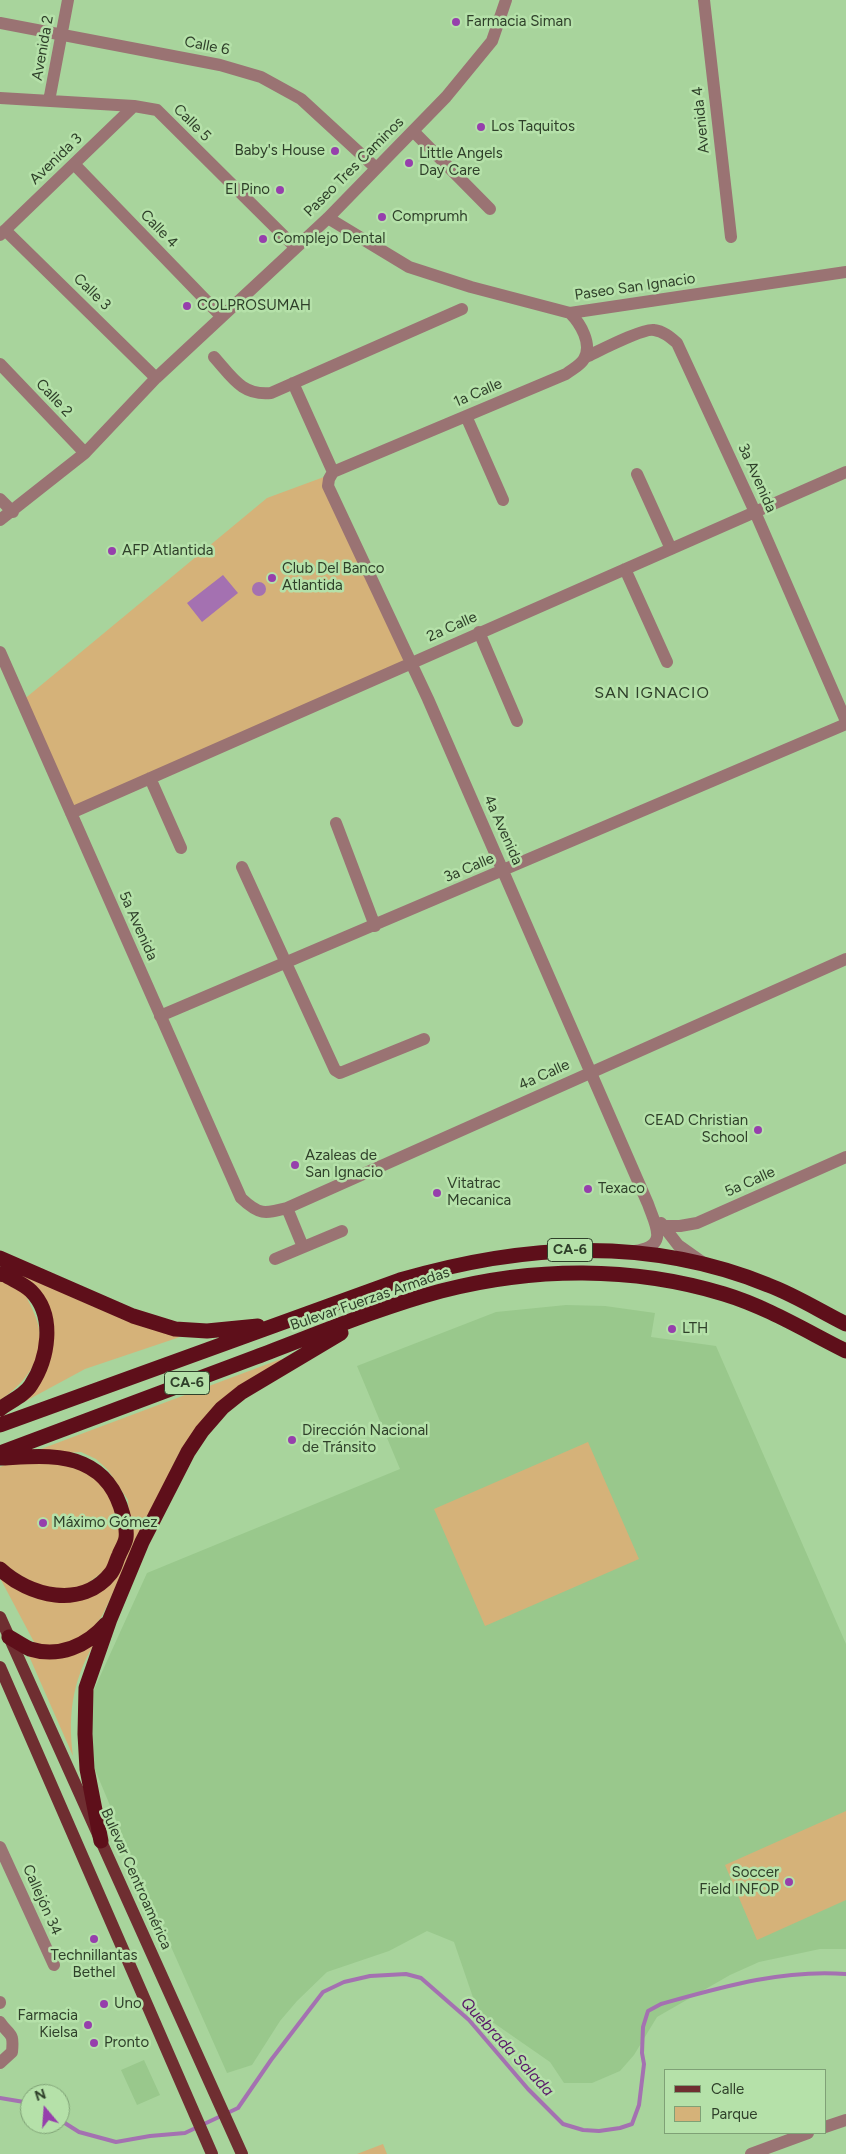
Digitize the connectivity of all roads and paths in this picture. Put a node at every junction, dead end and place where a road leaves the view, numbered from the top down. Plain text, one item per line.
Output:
1 (68, 0) edge
2 (506, 0) edge
3 (704, 0) edge
4 (0, 24) edge
5 (62, 34) junction
6 (0, 98) edge
7 (49, 101) junction
8 (134, 106) junction
9 (413, 131) junction
10 (74, 164) junction
11 (376, 168) junction
12 (490, 209) dead end
13 (328, 218) junction
14 (2, 233) edge
15 (731, 237) dead end
16 (296, 246) junction
17 (846, 272) edge
18 (462, 309) dead end
19 (570, 313) junction
20 (221, 316) junction
21 (214, 357) dead end
22 (586, 357) junction
23 (0, 364) edge
24 (156, 378) junction
25 (293, 384) junction
26 (466, 416) junction
27 (85, 453) junction
28 (333, 472) junction
29 (637, 474) dead end
30 (845, 475) edge
31 (503, 500) dead end
32 (4, 505) edge
33 (755, 512) junction
34 (0, 520) edge
35 (671, 549) junction
36 (625, 569) junction
37 (480, 632) junction
38 (0, 652) edge
39 (410, 662) junction
40 (667, 662) dead end
41 (517, 722) dead end
42 (846, 723) edge
43 (150, 778) junction
44 (71, 813) junction
45 (336, 823) dead end
46 (181, 848) dead end
47 (242, 867) dead end
48 (504, 871) junction
49 (376, 926) junction
50 (846, 959) edge
51 (286, 964) junction
52 (160, 1016) junction
53 (424, 1039) dead end
54 (591, 1072) junction
55 (846, 1157) edge
56 (648, 1204) junction
57 (287, 1208) junction
58 (254, 1210) joint
59 (664, 1226) junction
60 (342, 1231) dead end
61 (303, 1247) junction
62 (625, 1252) junction
63 (0, 1258) edge
64 (275, 1259) dead end
65 (703, 1263) junction
66 (0, 1274) edge
67 (375, 1312) junction
68 (292, 1320) junction
69 (846, 1324) edge
70 (846, 1351) edge
71 (0, 1409) edge
72 (0, 1425) edge
73 (0, 1453) edge
74 (0, 1458) edge
75 (0, 1569) edge
76 (0, 1617) edge
77 (110, 1619) junction
78 (9, 1637) junction
79 (0, 1667) edge
80 (5, 1685) edge
81 (101, 1841) junction
82 (0, 1848) edge
83 (54, 1966) dead end
84 (0, 2022) edge
85 (0, 2062) edge
86 (846, 2120) edge
87 (826, 2127) edge
88 (805, 2134) edge
89 (239, 2148) edge
90 (212, 2153) edge
91 (751, 2154) edge

1 - 5 street, Avenida 2
2 - 9 street, Paseo Tres Caminos
3 - 15 street, Avenida 4
4 - 5 street, Calle 6
5 - 7 street, Avenida 2
5 - 11 street, Calle 6
6 - 7 street, Calle 5
7 - 8 street, Calle 5
8 - 10 street, Avenida 3
8 - 16 street, Calle 5
9 - 11 street, Paseo Tres Caminos
9 - 12 street
10 - 14 street, Avenida 3
10 - 20 street, Calle 4
11 - 13 street, Paseo Tres Caminos
13 - 16 street, Paseo Tres Caminos
13 - 19 street, Paseo San Ignacio
14 - 24 street, Calle 3
16 - 20 street, Paseo Tres Caminos
17 - 19 street, Paseo San Ignacio
18 - 25 street
19 - 22 street
20 - 24 street, Paseo Tres Caminos
21 - 25 street
22 - 26 street, 1a Calle
22 - 33 street, 3a Avenida
23 - 27 street, Calle 2
24 - 27 street, Paseo Tres Caminos
25 - 28 street
26 - 28 street, 1a Calle
26 - 31 street
27 - 32 street, Paseo Tres Caminos
28 - 39 street, 4a Avenida
29 - 35 street
30 - 33 street, 2a Calle
32 - 34 street, Paseo Tres Caminos
33 - 35 street, 2a Calle
33 - 42 street, 3a Avenida
35 - 36 street, 2a Calle
36 - 37 street, 2a Calle
36 - 40 street
37 - 39 street, 2a Calle
37 - 41 street
38 - 44 street, 5a Avenida
39 - 43 street, 2a Calle
39 - 48 street, 4a Avenida
42 - 48 street, 3a Calle
43 - 44 street, 2a Calle
43 - 46 street
44 - 52 street, 5a Avenida
45 - 49 street
47 - 51 street
48 - 49 street, 3a Calle
48 - 54 street, 4a Avenida
49 - 51 street, 3a Calle
50 - 54 street, 4a Calle
51 - 52 street, 3a Calle
51 - 53 street
52 - 58 street, 5a Avenida
54 - 56 street, 4a Avenida
54 - 57 street, 4a Calle
55 - 59 street, 5a Calle
56 - 59 street, 4a Avenida
56 - 62 street, 4a Avenida
57 - 58 street, 4a Calle
57 - 61 street
59 - 65 street, 4a Avenida
60 - 61 street
61 - 64 street
62 - 65 highway, Bulevar Fuerzas Armadas / CA-6
62 - 68 highway, Bulevar Fuerzas Armadas / CA-6
63 - 68 highway
65 - 69 highway, Bulevar Fuerzas Armadas / CA-6
66 - 71 highway
67 - 70 highway, Bulevar Fuerzas Armadas / CA-6
67 - 73 highway, Bulevar Fuerzas Armadas / CA-6
67 - 77 highway
68 - 72 highway, Bulevar Fuerzas Armadas / CA-6
74 - 75 highway
76 - 78 main road, Bulevar Centroamérica
77 - 78 highway
77 - 81 highway
78 - 81 main road, Bulevar Centroamérica
79 - 80 main road
79 - 81 main road
80 - 90 main road
81 - 89 main road, Bulevar Centroamérica
82 - 83 street, Callejón 34
84 - 85 street
86 - 87 street
88 - 91 street

